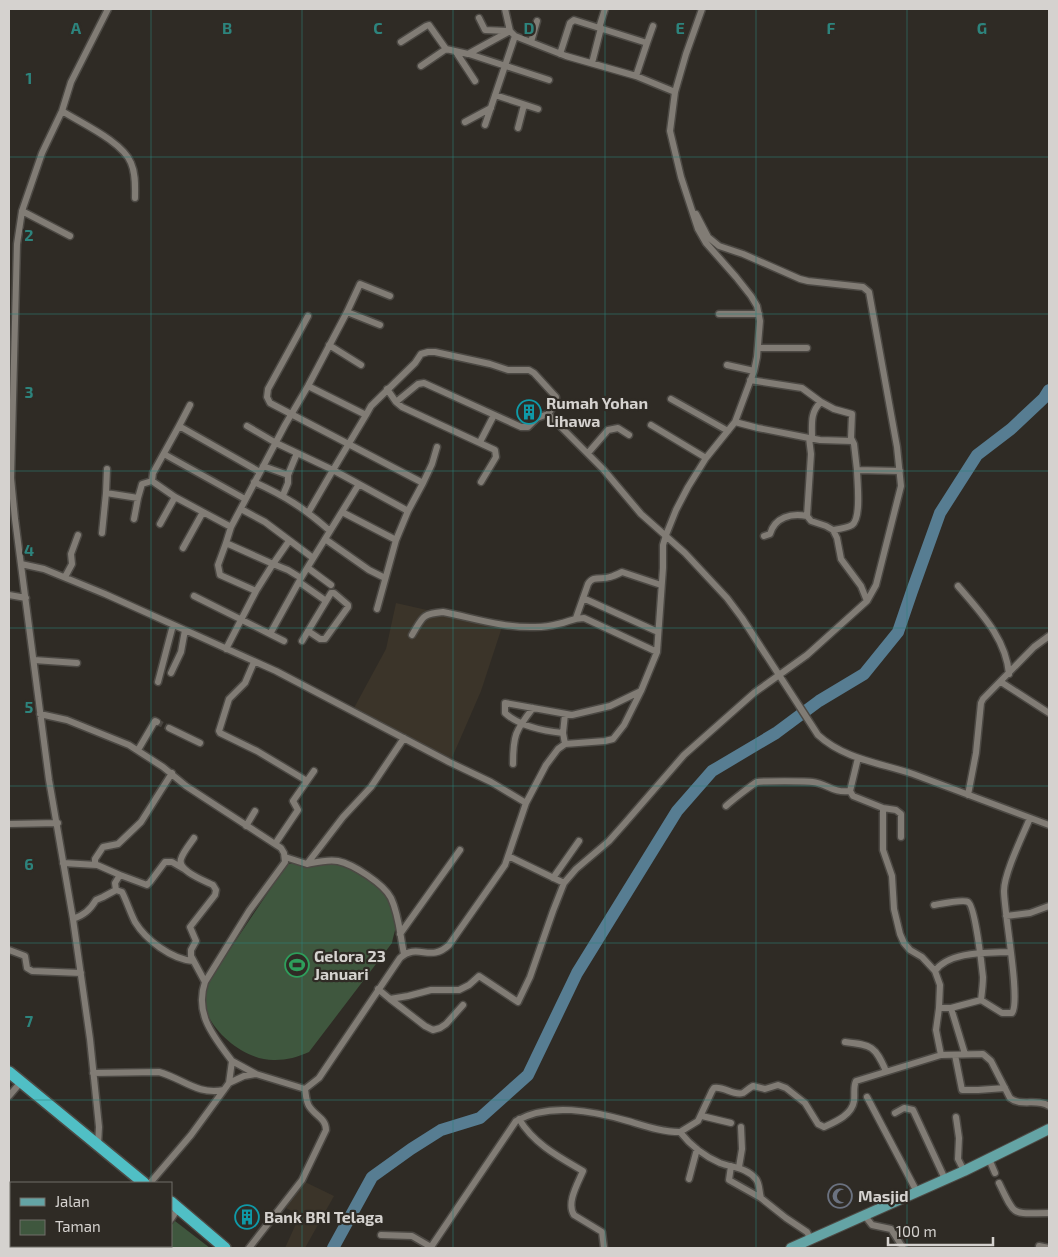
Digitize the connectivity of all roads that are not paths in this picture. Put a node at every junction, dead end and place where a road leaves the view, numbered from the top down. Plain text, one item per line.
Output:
1 (108, 9) edge
2 (505, 9) edge
3 (605, 9) edge
4 (702, 9) edge
5 (479, 18) dead end
6 (537, 21) dead end
7 (652, 26) dead end
8 (600, 28) junction
9 (512, 34) junction
10 (401, 42) dead end
11 (531, 42) junction
12 (647, 44) junction
13 (446, 49) junction
14 (456, 52) junction
15 (469, 54) junction
16 (560, 54) junction
17 (592, 63) junction
18 (421, 66) dead end
19 (504, 66) junction
20 (636, 76) junction
21 (549, 80) dead end
22 (475, 81) dead end
23 (675, 92) junction
24 (495, 95) junction
25 (524, 105) junction
26 (491, 108) junction
27 (538, 109) dead end
28 (62, 111) junction
29 (465, 122) dead end
30 (485, 125) dead end
31 (518, 128) dead end
32 (135, 198) dead end
33 (690, 204) junction
34 (22, 211) junction
35 (70, 236) dead end
36 (9, 264) edge
37 (17, 265) junction
38 (390, 296) dead end
39 (347, 312) junction
40 (719, 314) dead end
41 (759, 314) junction
42 (308, 316) dead end
43 (12, 325) edge
44 (380, 326) dead end
45 (329, 345) junction
46 (758, 348) junction
47 (807, 348) dead end
48 (361, 365) dead end
49 (727, 365) dead end
50 (754, 370) junction
51 (750, 380) junction
52 (308, 386) junction
53 (387, 389) junction
54 (671, 399) dead end
55 (396, 402) junction
56 (820, 402) junction
57 (11, 404) edge
58 (190, 405) dead end
59 (292, 414) junction
60 (366, 414) junction
61 (548, 414) junction
62 (494, 415) junction
63 (735, 422) junction
64 (651, 425) dead end
65 (179, 426) junction
66 (247, 426) dead end
67 (728, 431) junction
68 (629, 435) dead end
69 (811, 438) junction
70 (852, 441) junction
71 (480, 442) junction
72 (276, 443) junction
73 (349, 444) junction
74 (436, 447) dead end
75 (10, 450) edge
76 (297, 453) junction
77 (588, 453) junction
78 (164, 454) junction
79 (706, 458) junction
80 (261, 469) junction
81 (107, 470) dead end
82 (333, 470) junction
83 (857, 470) junction
84 (900, 470) junction
85 (288, 475) junction
86 (152, 481) junction
87 (254, 482) junction
88 (481, 482) dead end
89 (423, 483) junction
90 (359, 484) junction
91 (106, 493) junction
92 (282, 495) junction
93 (175, 497) junction
94 (138, 498) junction
95 (245, 499) junction
96 (241, 509) junction
97 (408, 511) junction
98 (203, 512) junction
99 (308, 512) junction
100 (342, 512) junction
101 (808, 516) junction
102 (12, 519) edge
103 (134, 520) dead end
104 (160, 524) dead end
105 (231, 527) junction
106 (833, 530) junction
107 (330, 531) junction
108 (102, 533) dead end
109 (78, 535) dead end
110 (666, 535) junction
111 (764, 536) dead end
112 (325, 539) junction
113 (396, 540) junction
114 (289, 541) junction
115 (226, 543) junction
116 (182, 548) dead end
117 (313, 558) junction
118 (21, 564) junction
119 (273, 564) junction
120 (308, 568) junction
121 (65, 577) junction
122 (385, 578) junction
123 (300, 580) junction
124 (331, 585) dead end
125 (661, 585) junction
126 (958, 586) dead end
127 (256, 591) junction
128 (9, 594) edge
129 (194, 596) dead end
130 (26, 598) junction
131 (583, 598) junction
132 (326, 601) junction
133 (867, 601) junction
134 (377, 609) dead end
135 (576, 618) junction
136 (242, 620) junction
137 (173, 625) junction
138 (185, 630) junction
139 (308, 631) junction
140 (658, 632) junction
141 (270, 634) junction
142 (412, 635) dead end
143 (1049, 636) edge
144 (284, 641) dead end
145 (302, 641) dead end
146 (226, 648) junction
147 (657, 652) junction
148 (34, 660) junction
149 (254, 662) junction
150 (78, 663) dead end
151 (171, 673) dead end
152 (779, 674) junction
153 (1009, 674) junction
154 (158, 682) dead end
155 (1001, 682) junction
156 (641, 691) junction
157 (533, 708) junction
158 (40, 714) junction
159 (565, 714) junction
160 (1049, 714) edge
161 (157, 722) dead end
162 (521, 722) junction
163 (169, 728) tunnel mouth
164 (563, 733) junction
165 (404, 738) junction
166 (200, 743) dead end
167 (565, 744) junction
168 (138, 750) junction
169 (858, 758) junction
170 (513, 764) dead end
171 (314, 771) dead end
172 (172, 773) junction
173 (307, 780) junction
174 (850, 791) junction
175 (968, 795) junction
176 (526, 803) junction
177 (726, 806) dead end
178 (883, 808) junction
179 (255, 811) dead end
180 (1030, 818) junction
181 (58, 823) junction
182 (9, 824) edge
183 (1049, 825) edge
184 (246, 826) junction
185 (901, 837) dead end
186 (194, 838) dead end
187 (579, 841) dead end
188 (275, 844) junction
189 (460, 850) dead end
190 (508, 856) junction
191 (284, 857) junction
192 (63, 863) junction
193 (307, 864) junction
194 (97, 865) junction
195 (186, 870) junction
196 (120, 875) junction
197 (553, 878) junction
198 (564, 884) junction
199 (116, 890) junction
200 (934, 905) dead end
201 (1049, 906) edge
202 (1006, 916) junction
203 (73, 919) junction
204 (400, 934) junction
205 (9, 950) edge
206 (1010, 952) junction
207 (979, 953) junction
208 (404, 954) junction
209 (192, 962) junction
210 (935, 971) junction
211 (81, 974) junction
212 (205, 982) junction
213 (378, 989) junction
214 (390, 999) junction
215 (981, 1000) junction
216 (463, 1005) dead end
217 (939, 1008) junction
218 (951, 1008) junction
219 (845, 1042) dead end
220 (965, 1054) junction
221 (941, 1055) junction
222 (955, 1055) junction
223 (232, 1061) junction
224 (886, 1071) junction
225 (9, 1072) edge
226 (93, 1073) junction
227 (256, 1074) junction
228 (21, 1082) junction
229 (229, 1083) junction
230 (1005, 1088) junction
231 (305, 1089) junction
232 (224, 1090) junction
233 (9, 1096) edge
234 (867, 1097) dead end
235 (1049, 1106) edge
236 (895, 1113) dead end
237 (702, 1116) junction
238 (956, 1117) dead end
239 (519, 1120) junction
240 (730, 1124) dead end
241 (741, 1127) dead end
242 (680, 1132) junction
243 (1048, 1133) edge
244 (98, 1146) junction
245 (697, 1149) junction
246 (988, 1159) junction
247 (731, 1166) junction
248 (738, 1167) junction
249 (964, 1171) junction
250 (995, 1173) dead end
251 (689, 1179) dead end
252 (945, 1179) junction
253 (143, 1182) edge
254 (151, 1182) edge
255 (999, 1183) dead end
256 (917, 1192) junction
257 (761, 1198) junction
258 (172, 1211) edge
259 (1049, 1214) edge
260 (865, 1216) junction
261 (381, 1235) dead end
262 (812, 1240) junction
263 (1039, 1246) dead end
264 (218, 1248) edge
265 (225, 1248) edge
266 (249, 1248) edge
267 (430, 1248) edge
268 (604, 1248) edge
269 (791, 1248) edge
270 (902, 1248) edge
271 (1049, 1248) edge

1 - 28 street
2 - 9 street
3 - 8 street
4 - 23 street
5 - 9 street
6 - 11 street
7 - 12 street
8 - 12 street
8 - 16 street
8 - 17 street
9 - 11 street
9 - 15 street
9 - 19 street
10 - 13 street
11 - 16 street
12 - 20 street
13 - 14 street
13 - 18 street
14 - 15 street
14 - 22 street
15 - 19 street
16 - 17 street
17 - 20 street
19 - 21 street
19 - 24 street
20 - 23 street
23 - 33 street
24 - 25 street
24 - 26 street
25 - 27 street
25 - 31 street
26 - 29 street
26 - 30 street
28 - 32 street
28 - 34 street
33 - 41 street
33 - 84 street
34 - 35 street
34 - 37 street
36 - 37 street
37 - 43 street
38 - 39 street
39 - 44 street
39 - 45 street
40 - 41 street
41 - 46 street
42 - 59 street
43 - 57 street
45 - 48 street
45 - 52 street
46 - 47 street
46 - 50 street
49 - 50 street
50 - 51 street
51 - 56 street
51 - 63 street
52 - 59 street
52 - 60 street
53 - 55 street
53 - 60 street
53 - 61 street
54 - 67 street
55 - 62 street
55 - 71 street
56 - 69 street
56 - 70 street
57 - 75 street
58 - 65 street
59 - 72 street
59 - 73 street
60 - 73 street
61 - 62 street
61 - 77 street
62 - 71 street
63 - 67 street
63 - 69 street
64 - 79 street
65 - 78 street
65 - 80 street
66 - 72 street
67 - 79 street
68 - 77 street
69 - 70 street
69 - 101 street
70 - 83 street
71 - 88 street
72 - 76 street
72 - 80 street
73 - 82 street
73 - 89 street
74 - 89 street
75 - 102 street
76 - 82 street
76 - 85 street
77 - 110 street
78 - 86 street
78 - 95 street
79 - 110 street
80 - 85 street
80 - 87 street
81 - 91 street
82 - 90 street
82 - 99 street
83 - 84 street
83 - 106 street
84 - 133 street
85 - 92 street
86 - 93 street
86 - 94 street
87 - 92 street
87 - 95 street
89 - 97 street
90 - 97 street
90 - 100 street
91 - 94 street
91 - 108 street
92 - 99 street
93 - 98 street
93 - 104 street
94 - 103 street
95 - 96 street
96 - 105 street
96 - 114 street
97 - 113 street
98 - 105 street
98 - 116 street
99 - 107 street
100 - 107 street
100 - 113 street
101 - 106 street
101 - 111 street
102 - 118 street
105 - 115 street
106 - 133 street
107 - 112 street
109 - 121 street
110 - 125 street
110 - 152 street
112 - 117 street
112 - 122 street
113 - 122 street
114 - 117 street
114 - 119 street
115 - 119 street
115 - 127 street
117 - 120 street
118 - 121 street
118 - 130 street
119 - 123 street
119 - 127 street
120 - 123 street
120 - 124 street
121 - 137 street
122 - 134 street
123 - 132 street
123 - 141 street
125 - 131 street
125 - 140 street
126 - 153 street
127 - 136 street
128 - 130 street
129 - 136 street
130 - 148 street
131 - 135 street
131 - 140 street
132 - 139 street
132 - 139 street
133 - 152 street
135 - 142 street
135 - 147 street
136 - 141 street
136 - 146 street
137 - 138 street
137 - 154 street
138 - 146 street
138 - 151 street
139 - 145 street
140 - 147 street
141 - 144 street
143 - 153 street
146 - 149 street
147 - 156 street
148 - 150 street
148 - 158 street
149 - 165 street
149 - 173 street
152 - 169 street
152 - 198 street
153 - 155 street
155 - 160 street
155 - 175 street
156 - 159 street
156 - 167 street
157 - 159 street
157 - 162 street
157 - 162 street
158 - 168 street
158 - 181 street
159 - 164 street
161 - 168 street
162 - 164 street
162 - 170 street
163 - 166 street
164 - 167 street
165 - 176 street
165 - 193 street
167 - 176 street
168 - 172 street
169 - 174 street
169 - 175 street
171 - 173 street
172 - 184 street
172 - 194 street
173 - 188 street
174 - 177 street
174 - 178 street
175 - 180 street
176 - 190 street
178 - 185 street
178 - 210 street
179 - 184 street
180 - 183 street
180 - 202 street
181 - 182 street
181 - 192 street
184 - 188 street
186 - 195 street
187 - 197 street
188 - 191 street
189 - 204 street
190 - 197 street
190 - 208 street
191 - 193 street
191 - 212 street
192 - 194 street
192 - 203 street
193 - 204 street
194 - 196 street
195 - 196 street
195 - 209 street
196 - 199 street
197 - 198 street
198 - 214 street
199 - 203 street
199 - 209 street
200 - 207 street
201 - 202 street
202 - 206 street
203 - 211 street
204 - 208 street
205 - 211 street
206 - 207 street
206 - 215 street
207 - 210 street
207 - 215 street
208 - 213 street
209 - 212 street
210 - 217 street
211 - 226 street
212 - 223 street
213 - 214 street
213 - 231 street
214 - 216 street
215 - 218 street
217 - 218 street
217 - 221 street
218 - 220 street
219 - 224 street
220 - 222 street
220 - 230 street
221 - 222 street
221 - 224 street
222 - 230 street
223 - 227 street
223 - 229 street
224 - 237 street
225 - 228 highway
226 - 232 street
226 - 244 street
227 - 229 street
227 - 231 street
228 - 233 street
228 - 244 highway
229 - 232 street
230 - 235 street
231 - 266 street
232 - 254 street
234 - 256 street
236 - 252 street
237 - 240 street
237 - 242 street
238 - 249 street
239 - 242 street
239 - 267 street
239 - 268 street
241 - 248 street
242 - 245 street
243 - 246 main road
244 - 253 highway
245 - 247 street
245 - 251 street
246 - 249 main road
246 - 250 street
247 - 248 street
247 - 257 street
248 - 257 street
249 - 252 main road
252 - 256 main road
255 - 259 street
256 - 260 main road
257 - 262 street
258 - 264 highway
258 - 265 highway
260 - 262 main road
260 - 270 street
261 - 267 street
262 - 269 main road
263 - 271 street

